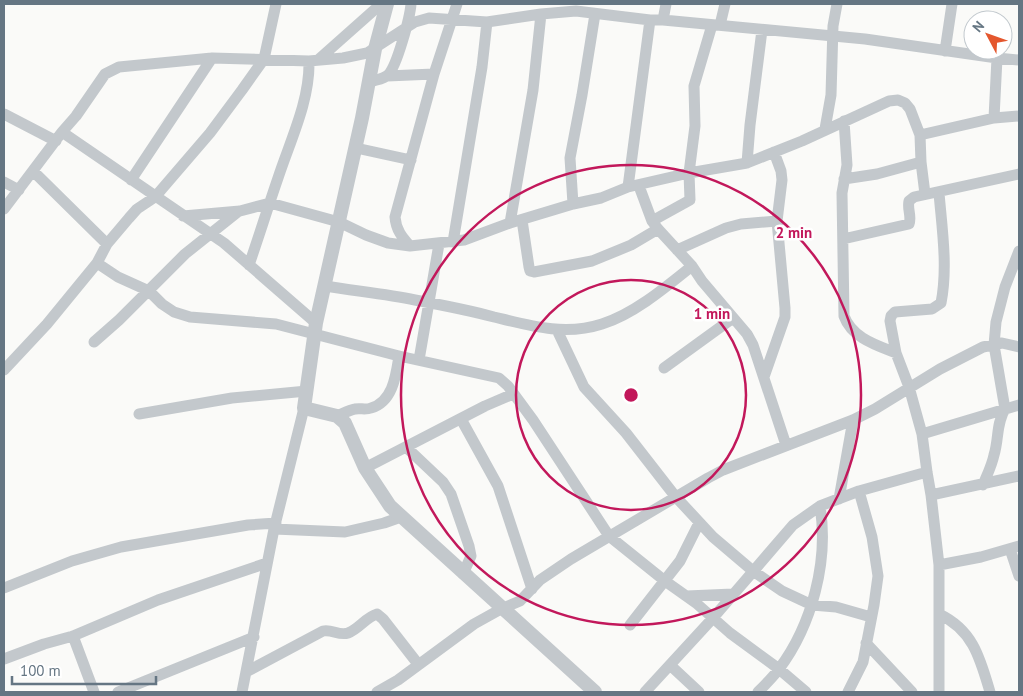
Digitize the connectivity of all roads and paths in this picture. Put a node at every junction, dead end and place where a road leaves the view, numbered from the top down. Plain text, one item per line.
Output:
1 (276, 4) edge
2 (381, 4) edge
3 (387, 4) edge
4 (411, 4) edge
5 (457, 4) edge
6 (666, 4) edge
7 (725, 4) edge
8 (837, 4) edge
9 (952, 4) edge
10 (576, 7) edge
11 (541, 14) junction
12 (594, 14) junction
13 (452, 20) junction
14 (650, 20) junction
15 (664, 20) junction
16 (487, 22) junction
17 (716, 25) junction
18 (406, 27) junction
19 (762, 30) junction
20 (833, 37) junction
21 (375, 49) junction
22 (945, 51) junction
23 (963, 53) edge
24 (212, 58) junction
25 (264, 59) junction
26 (314, 60) junction
27 (997, 60) edge
28 (434, 74) junction
29 (387, 76) junction
30 (370, 82) junction
31 (4, 114) edge
32 (1019, 116) edge
33 (994, 118) junction
34 (844, 121) junction
35 (825, 129) junction
36 (920, 135) junction
37 (59, 136) junction
38 (356, 148) junction
39 (774, 152) junction
40 (411, 160) junction
41 (747, 162) junction
42 (921, 162) junction
43 (33, 171) junction
44 (690, 173) junction
45 (1019, 174) edge
46 (844, 179) junction
47 (130, 180) junction
48 (4, 182) edge
49 (634, 186) junction
50 (18, 190) junction
51 (939, 193) junction
52 (926, 194) junction
53 (155, 197) junction
54 (270, 203) junction
55 (573, 204) junction
56 (4, 210) edge
57 (240, 211) junction
58 (183, 216) junction
59 (522, 220) junction
60 (777, 221) junction
61 (339, 222) junction
62 (510, 223) junction
63 (655, 225) junction
64 (209, 234) junction
65 (843, 239) junction
66 (453, 242) junction
67 (107, 244) junction
68 (439, 244) junction
69 (410, 246) junction
70 (677, 250) junction
71 (1019, 251) edge
72 (96, 263) junction
73 (249, 265) junction
74 (692, 266) junction
75 (325, 286) junction
76 (149, 291) junction
77 (428, 303) junction
78 (733, 318) junction
79 (316, 328) junction
80 (557, 330) junction
81 (94, 342) dead end
82 (994, 345) junction
83 (1019, 347) edge
84 (896, 352) junction
85 (399, 356) junction
86 (419, 360) junction
87 (664, 368) dead end
88 (4, 370) edge
89 (764, 377) junction
90 (909, 387) junction
91 (307, 391) junction
92 (513, 394) junction
93 (1019, 405) edge
94 (304, 408) junction
95 (1005, 409) junction
96 (139, 414) dead end
97 (337, 416) junction
98 (461, 419) junction
99 (853, 420) junction
100 (922, 434) junction
101 (786, 446) junction
102 (406, 447) junction
103 (365, 468) junction
104 (926, 472) junction
105 (1019, 476) edge
106 (983, 484) junction
107 (859, 491) junction
108 (932, 495) junction
109 (675, 496) junction
110 (839, 499) junction
111 (390, 506) junction
112 (820, 506) junction
113 (400, 517) junction
114 (384, 523) junction
115 (699, 523) junction
116 (275, 526) junction
117 (609, 536) junction
118 (1015, 547) edge
119 (267, 563) junction
120 (939, 565) junction
121 (753, 571) junction
122 (463, 574) junction
123 (1019, 576) edge
124 (665, 581) junction
125 (4, 588) edge
126 (532, 589) junction
127 (733, 594) junction
128 (687, 596) junction
129 (812, 605) junction
130 (501, 609) junction
131 (939, 614) junction
132 (871, 617) junction
133 (713, 618) junction
134 (630, 625) dead end
135 (73, 636) junction
136 (254, 636) junction
137 (866, 643) junction
138 (4, 659) edge
139 (418, 664) junction
140 (670, 665) junction
141 (779, 669) junction
142 (248, 671) junction
143 (94, 692) edge
144 (118, 692) edge
145 (242, 692) edge
146 (377, 692) edge
147 (594, 692) edge
148 (645, 692) edge
149 (699, 692) edge
150 (758, 692) edge
151 (806, 692) edge
152 (848, 692) edge
153 (912, 692) edge
154 (939, 692) edge
155 (990, 692) edge

1 - 25 street
2 - 26 street
3 - 21 street
4 - 18 street
5 - 13 street
6 - 15 street
7 - 17 street
8 - 20 street
9 - 22 street
10 - 11 street
10 - 12 street
11 - 16 street
11 - 62 street
12 - 14 street
12 - 55 street
13 - 16 street
13 - 18 street
13 - 28 street
14 - 15 street
14 - 49 street
15 - 17 street
16 - 66 street
17 - 19 street
17 - 44 street
18 - 21 street
18 - 29 street
19 - 20 street
19 - 41 street
20 - 22 street
20 - 35 street
21 - 26 street
21 - 30 street
22 - 23 street
24 - 25 street
24 - 37 street
24 - 47 street
25 - 26 street
25 - 53 street
26 - 54 street
27 - 33 street
28 - 29 street
28 - 40 street
29 - 30 street
30 - 38 street
31 - 37 street
32 - 33 street
33 - 36 street
34 - 35 street
34 - 36 street
34 - 46 street
35 - 39 street
36 - 42 street
37 - 43 street
37 - 47 street
38 - 40 street
38 - 61 street
39 - 41 street
39 - 60 street
40 - 69 street
41 - 44 street
42 - 46 street
42 - 52 street
43 - 50 street
43 - 67 street
44 - 49 street
44 - 63 street
45 - 51 street
46 - 65 street
47 - 53 street
48 - 50 street
49 - 55 street
49 - 63 street
50 - 56 street
51 - 52 street
51 - 84 street
52 - 65 street
53 - 58 street
53 - 67 street
54 - 57 street
54 - 61 street
54 - 73 street
55 - 59 street
57 - 58 street
57 - 64 street
58 - 64 street
59 - 62 street
59 - 63 street
60 - 70 street
60 - 89 street
61 - 69 street
61 - 75 street
62 - 66 street
63 - 70 street
64 - 73 street
64 - 76 street
65 - 84 street
66 - 68 street
67 - 72 street
68 - 69 street
68 - 77 street
70 - 74 street
71 - 82 street
72 - 76 street
72 - 88 street
73 - 79 street
74 - 78 street
74 - 80 street
75 - 77 street
75 - 79 street
76 - 79 street
76 - 81 street
77 - 80 street
77 - 86 street
78 - 87 street
78 - 89 street
79 - 85 street
79 - 91 street
80 - 109 street
82 - 83 street
82 - 90 street
82 - 95 street
84 - 90 street
85 - 86 street
85 - 97 street
86 - 92 street
89 - 101 street
90 - 99 street
90 - 100 street
91 - 94 street
91 - 96 street
92 - 98 street
92 - 117 street
93 - 95 street
94 - 97 street
94 - 116 street
95 - 100 street
95 - 106 street
97 - 103 street
98 - 102 street
98 - 126 street
99 - 101 street
99 - 110 street
100 - 104 street
101 - 109 street
102 - 103 street
102 - 122 street
103 - 111 street
104 - 107 street
104 - 108 street
105 - 106 street
106 - 108 street
107 - 110 street
107 - 132 street
108 - 120 street
109 - 115 street
109 - 117 street
110 - 112 street
111 - 113 street
111 - 114 street
112 - 121 street
112 - 129 street
113 - 114 street
113 - 122 street
114 - 116 street
115 - 121 street
115 - 124 street
116 - 119 street
116 - 125 street
117 - 124 street
117 - 126 street
118 - 120 street
118 - 123 street
119 - 135 street
119 - 136 street
120 - 131 street
121 - 127 street
121 - 129 street
122 - 130 street
124 - 128 street
124 - 134 street
126 - 130 street
127 - 128 street
127 - 133 street
128 - 133 street
129 - 132 street
129 - 141 street
130 - 139 street
130 - 147 street
131 - 154 street
131 - 155 street
132 - 137 street
133 - 140 street
133 - 141 street
135 - 138 street
135 - 143 street
136 - 142 street
136 - 144 street
137 - 152 street
137 - 153 street
139 - 142 street
139 - 146 street
140 - 148 street
140 - 149 street
141 - 150 street
141 - 151 street
142 - 145 street

